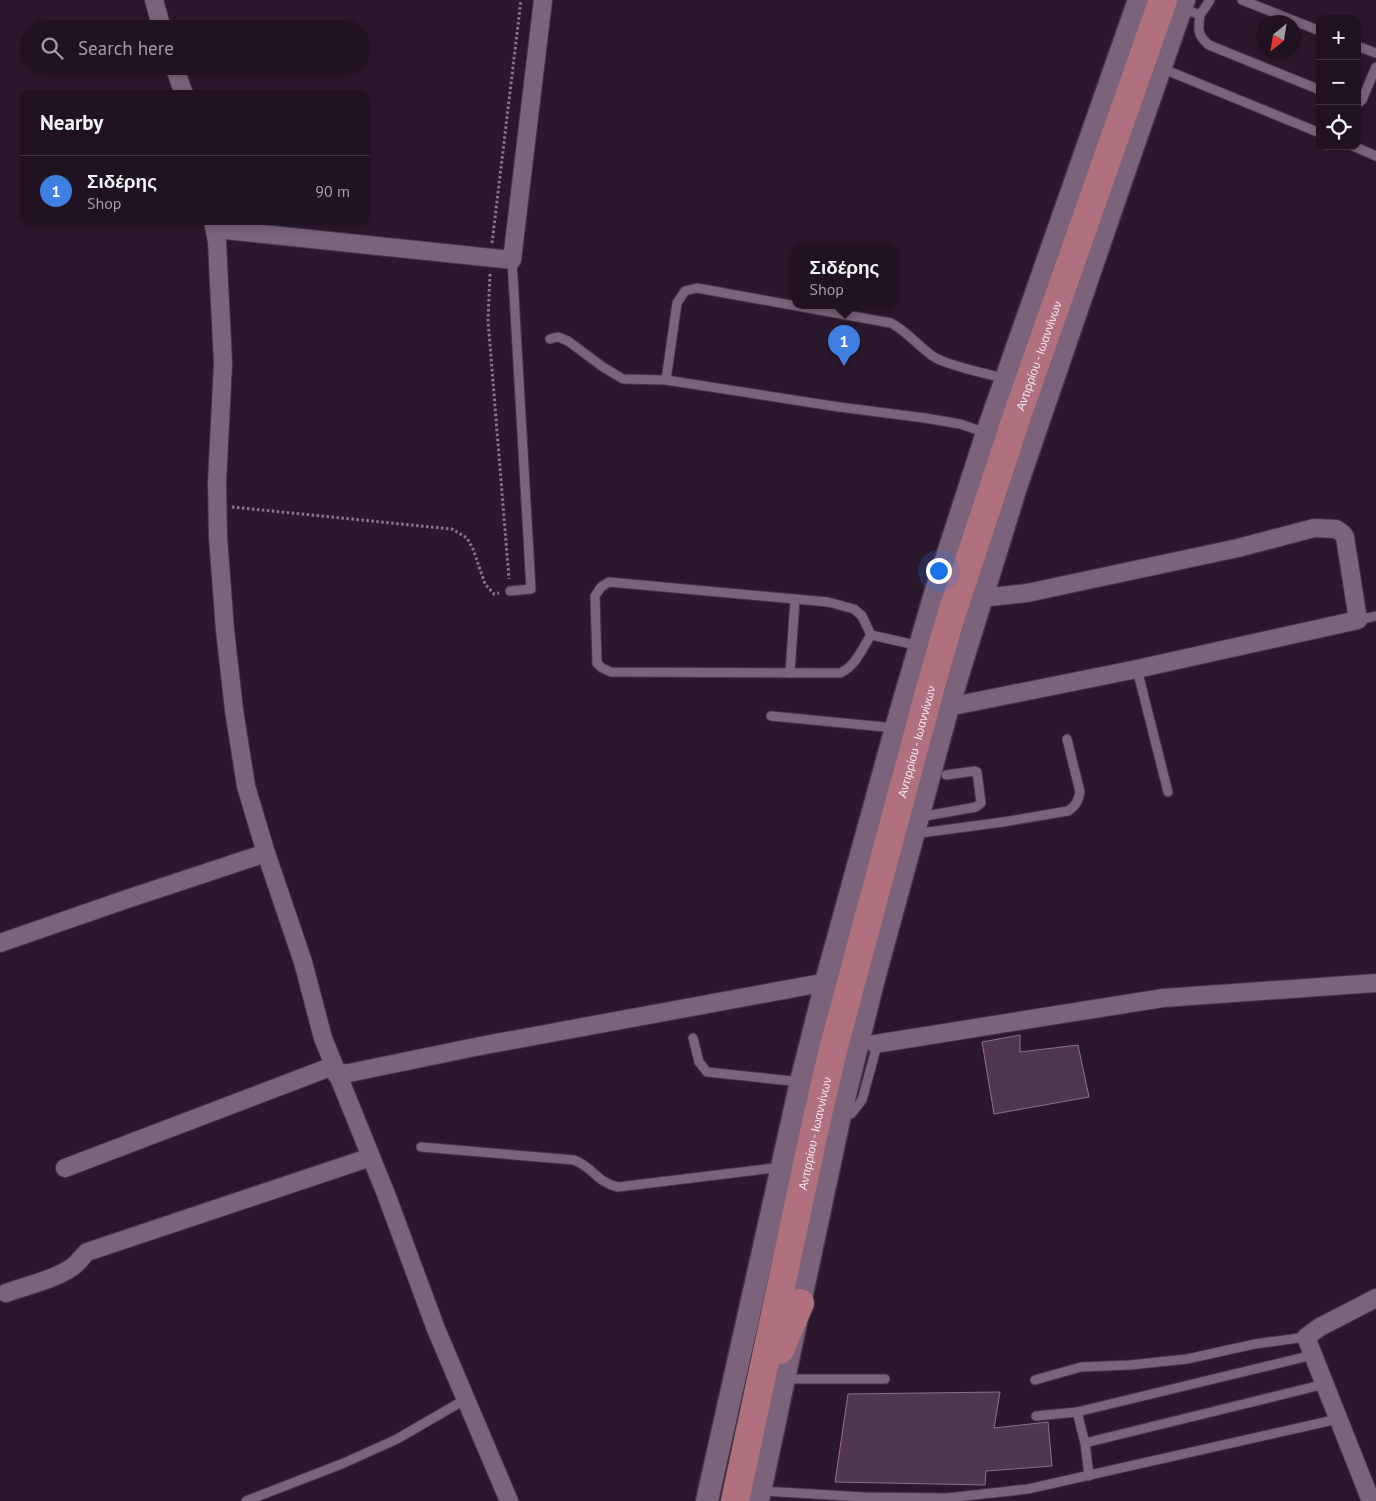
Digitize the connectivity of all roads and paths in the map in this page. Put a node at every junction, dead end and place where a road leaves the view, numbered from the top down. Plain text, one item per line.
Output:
1 (154, 0) edge
2 (543, 0) edge
3 (1139, 0) edge
4 (1210, 0) edge
5 (1242, 0) edge
6 (1182, 6) edge
7 (160, 20) edge
8 (1316, 29) edge
9 (1361, 48) edge
10 (1376, 54) edge
11 (1376, 67) edge
12 (1161, 68) junction
13 (177, 75) edge
14 (1316, 88) edge
15 (183, 90) edge
16 (1361, 101) edge
17 (1316, 131) edge
18 (1361, 150) edge
19 (1376, 156) edge
20 (214, 225) edge
21 (512, 260) junction
22 (792, 305) edge
23 (813, 309) edge
24 (550, 339) dead end
25 (1006, 379) junction
26 (666, 380) junction
27 (987, 433) junction
28 (217, 506) junction
29 (510, 591) joint
30 (981, 598) junction
31 (795, 599) junction
32 (1376, 616) edge
33 (1358, 620) junction
34 (871, 635) junction
35 (920, 646) junction
36 (1137, 668) junction
37 (790, 673) junction
38 (948, 707) junction
39 (771, 716) dead end
40 (896, 728) junction
41 (1067, 739) dead end
42 (946, 775) dead end
43 (1168, 792) dead end
44 (915, 826) junction
45 (266, 853) junction
46 (0, 943) edge
47 (827, 982) junction
48 (1376, 983) edge
49 (693, 1038) dead end
50 (868, 1039) junction
51 (335, 1070) junction
52 (801, 1082) junction
53 (421, 1147) dead end
54 (371, 1157) junction
55 (782, 1166) junction
56 (65, 1168) dead end
57 (6, 1293) dead end
58 (1376, 1298) edge
59 (800, 1303) junction
60 (1306, 1338) junction
61 (1313, 1354) junction
62 (785, 1379) junction
63 (885, 1379) dead end
64 (1036, 1380) dead end
65 (1325, 1384) junction
66 (466, 1400) junction
67 (755, 1409) junction
68 (1076, 1412) junction
69 (1036, 1416) dead end
70 (1338, 1419) junction
71 (1085, 1443) junction
72 (1089, 1476) junction
73 (760, 1496) edge
74 (246, 1501) edge
75 (509, 1501) edge
76 (707, 1501) edge
77 (735, 1501) edge
78 (1371, 1501) edge

1 - 7 street
2 - 21 street
3 - 25 street
4 - 6 lane
5 - 8 lane
6 - 12 street
6 - 14 lane
6 - 67 main road, Αντιρρίου - Ιωαννίνων
9 - 10 lane
11 - 16 lane
12 - 17 lane
12 - 30 street
13 - 15 street
18 - 19 lane
20 - 21 street
20 - 28 street
21 - 29 lane
22 - 26 lane
23 - 25 lane
24 - 26 lane
25 - 27 street
26 - 27 lane
27 - 35 street
28 - 29 path
28 - 45 street
30 - 33 street
30 - 38 street
31 - 34 lane
31 - 37 lane
31 - 37 lane
32 - 33 lane
33 - 36 street
34 - 35 lane
34 - 37 lane
35 - 40 street
36 - 38 street
36 - 43 lane
38 - 44 street
39 - 40 lane
40 - 47 street
41 - 44 lane
42 - 44 lane
44 - 50 street
45 - 46 street
45 - 51 street
47 - 51 street
47 - 52 street
48 - 50 street
49 - 52 lane
50 - 59 street
51 - 54 street
51 - 56 street
52 - 55 street
53 - 55 lane
54 - 57 street
54 - 66 street
55 - 76 street
58 - 60 street
59 - 62 street
59 - 67 main road
60 - 61 street
60 - 64 lane
61 - 65 street
61 - 68 lane
62 - 63 lane
62 - 73 street
65 - 70 street
65 - 71 lane
66 - 74 lane
66 - 75 street
67 - 77 main road, Αντιρρίου - Ιωαννίνων
68 - 69 lane
68 - 71 lane
70 - 72 lane
70 - 78 street
71 - 72 lane
72 - 73 lane

